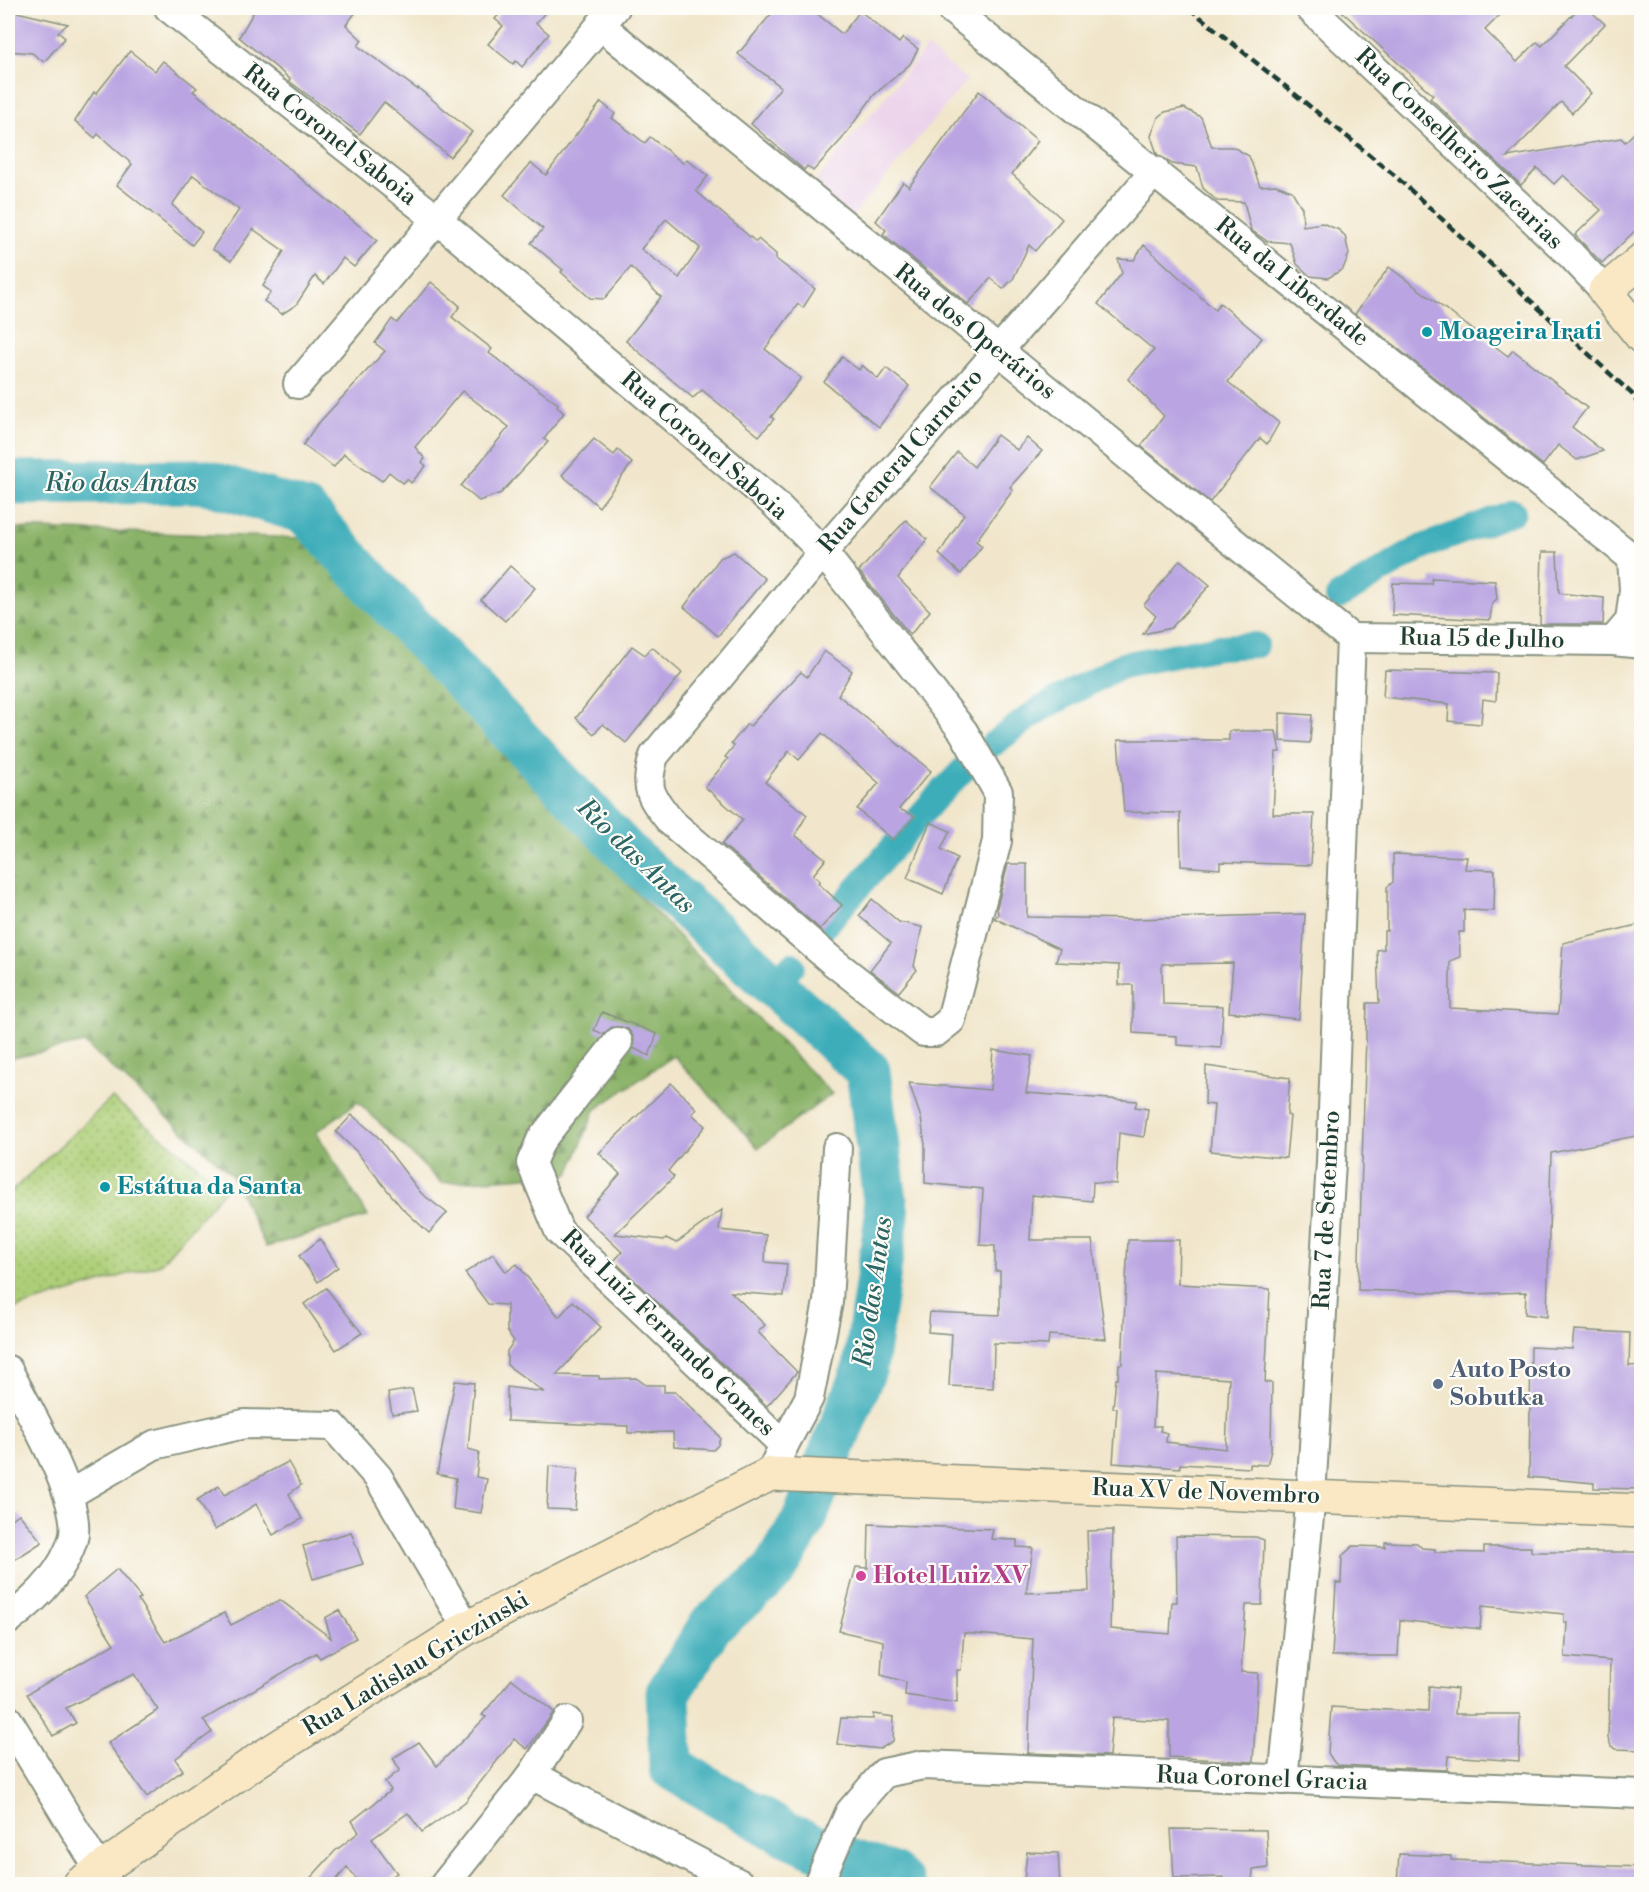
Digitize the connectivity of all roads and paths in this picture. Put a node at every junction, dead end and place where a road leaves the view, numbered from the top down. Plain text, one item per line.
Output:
1 (169, 8) edge
2 (951, 8) edge
3 (1310, 8) edge
4 (608, 16) edge
5 (1155, 171) junction
6 (438, 220) junction
7 (1641, 260) edge
8 (1605, 291) junction
9 (1641, 337) edge
10 (997, 350) junction
11 (298, 384) dead end
12 (823, 552) junction
13 (1637, 563) edge
14 (1641, 625) edge
15 (1351, 638) junction
16 (1613, 641) junction
17 (1641, 644) edge
18 (951, 1020) joint
19 (618, 1042) dead end
20 (837, 1148) dead end
21 (8, 1370) edge
22 (782, 1464) junction
23 (70, 1494) junction
24 (1311, 1496) junction
25 (1641, 1511) edge
26 (8, 1620) edge
27 (467, 1628) junction
28 (8, 1720) edge
29 (567, 1721) dead end
30 (532, 1774) junction
31 (1283, 1780) junction
32 (1641, 1794) edge
33 (96, 1880) edge
34 (445, 1884) edge
35 (740, 1884) edge
36 (818, 1884) edge

1 - 6 street, Rua Coronel Saboia
2 - 5 street, Rua da Liberdade
3 - 8 street, Rua Conselheiro Zacarias
4 - 6 street
4 - 10 street, Rua dos Operários
5 - 10 street, Rua General Carneiro
5 - 13 street, Rua da Liberdade
6 - 11 street
6 - 12 street, Rua Coronel Saboia
7 - 8 main road
8 - 9 main road
10 - 12 street, Rua General Carneiro
10 - 15 street, Rua dos Operários
12 - 18 street, Rua Coronel Saboia
12 - 18 street, Rua General Carneiro
13 - 16 street, Rua da Liberdade
14 - 16 street
15 - 16 street, Rua 15 de Julho
15 - 24 street, Rua 7 de Setembro
16 - 17 street, Rua 15 de Julho
19 - 22 street, Rua Luiz Fernando Gomes
20 - 22 street
21 - 23 street
22 - 24 main road, Rua XV de Novembro
22 - 27 main road, Rua Ladislau Griczinski
23 - 26 street
23 - 27 street
24 - 25 main road, Rua XV de Novembro
24 - 31 street, Rua 7 de Setembro
27 - 33 main road, Rua Ladislau Griczinski
28 - 33 street
29 - 30 street
30 - 34 street
30 - 35 street
31 - 32 street, Rua Coronel Gracia
31 - 36 street, Rua Coronel Gracia

